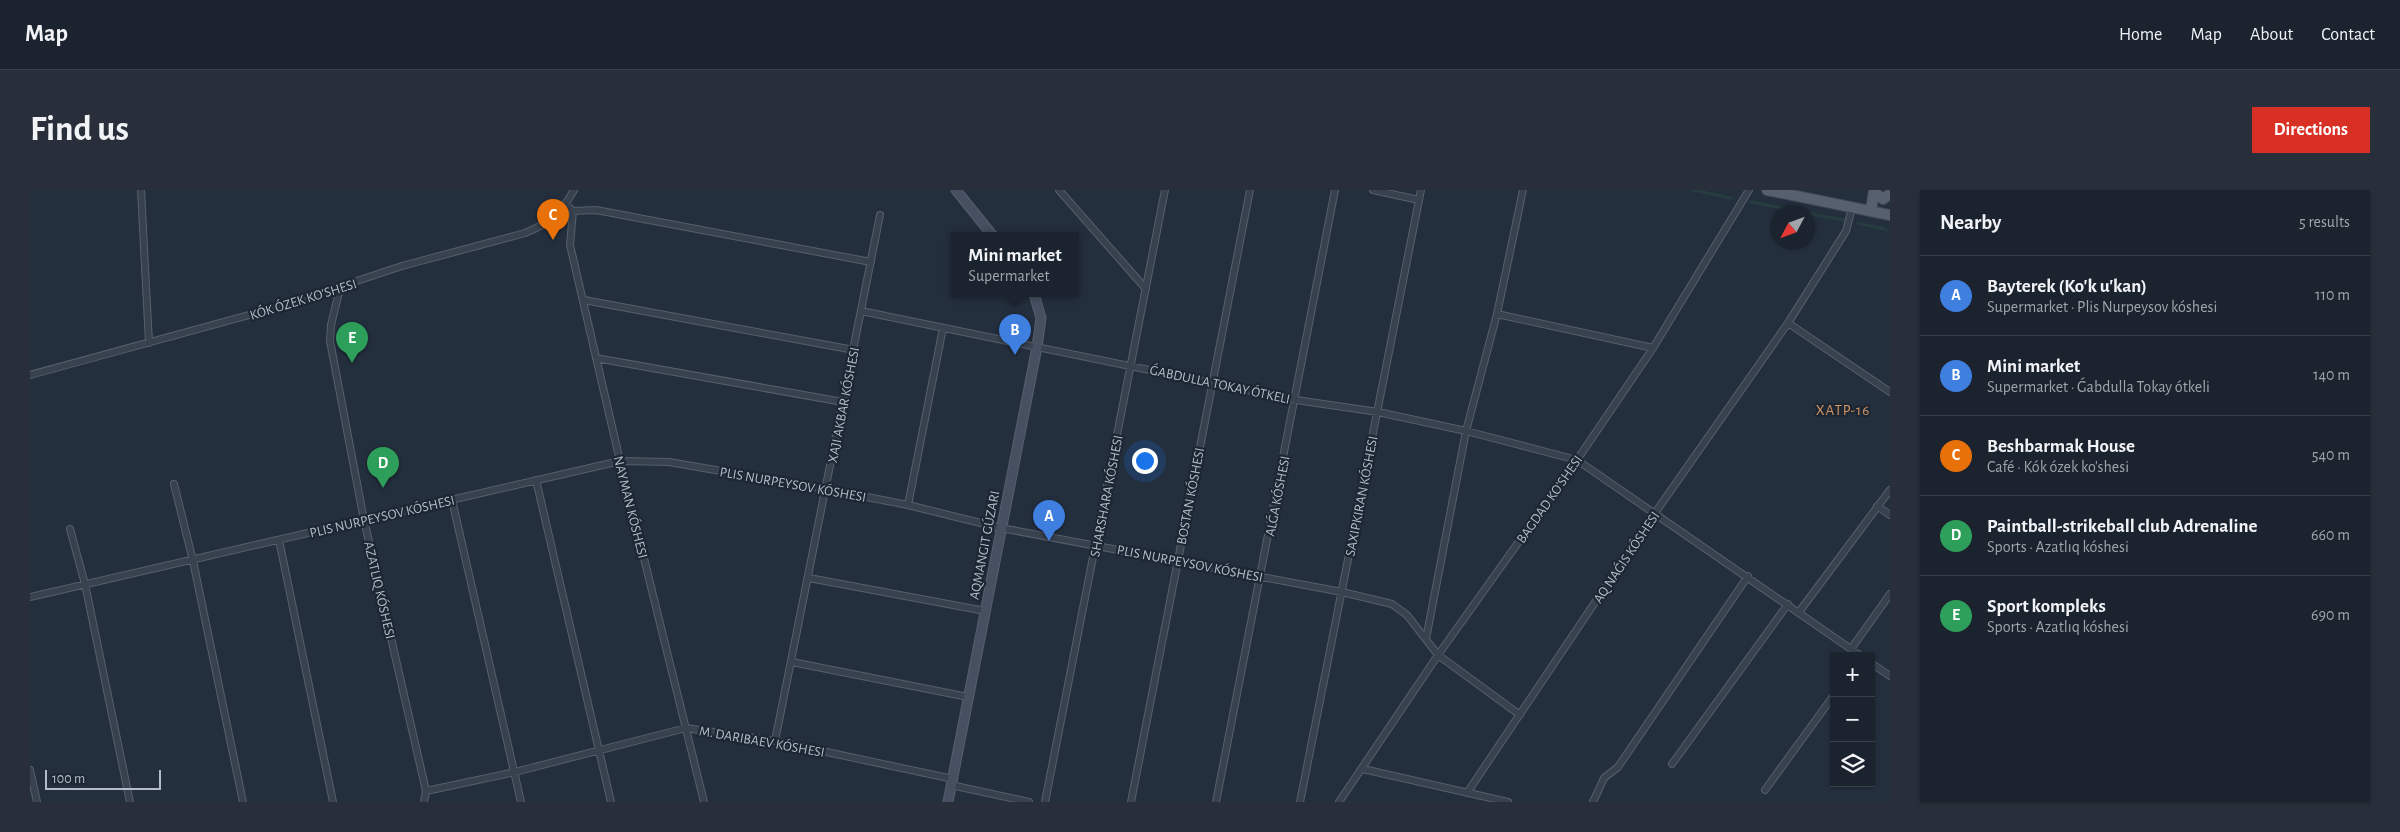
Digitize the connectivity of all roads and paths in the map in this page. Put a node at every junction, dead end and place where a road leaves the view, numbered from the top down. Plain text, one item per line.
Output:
1 (141, 190) edge
2 (574, 190) edge
3 (956, 190) edge
4 (1059, 190) edge
5 (1165, 190) edge
6 (1250, 190) edge
7 (1335, 190) edge
8 (1373, 190) edge
9 (1421, 190) edge
10 (1523, 190) edge
11 (1749, 190) edge
12 (1767, 190) edge
13 (1874, 191) edge
14 (1890, 194) edge
15 (1419, 200) junction
16 (566, 204) junction
17 (1852, 208) junction
18 (573, 211) junction
19 (1871, 211) junction
20 (880, 216) dead end
21 (1890, 216) edge
22 (990, 232) edge
23 (871, 262) junction
24 (340, 288) junction
25 (1146, 289) junction
26 (1035, 297) edge
27 (584, 300) junction
28 (861, 311) junction
29 (1496, 314) junction
30 (1788, 323) junction
31 (943, 328) junction
32 (150, 342) junction
33 (1037, 347) junction
34 (1653, 348) junction
35 (854, 350) junction
36 (596, 358) junction
37 (1132, 366) junction
38 (30, 375) edge
39 (1213, 383) junction
40 (1890, 392) edge
41 (1296, 400) junction
42 (843, 402) junction
43 (1378, 412) junction
44 (1466, 431) junction
45 (620, 460) junction
46 (1577, 460) junction
47 (536, 480) junction
48 (174, 484) dead end
49 (826, 489) junction
50 (1890, 490) edge
51 (452, 500) junction
52 (908, 505) junction
53 (1877, 506) junction
54 (1655, 513) junction
55 (1890, 516) edge
56 (364, 520) junction
57 (1000, 528) junction
58 (70, 529) dead end
59 (279, 540) junction
60 (1096, 545) junction
61 (193, 561) junction
62 (1177, 561) junction
63 (1748, 576) junction
64 (1261, 577) junction
65 (808, 578) junction
66 (86, 584) junction
67 (1342, 592) junction
68 (1890, 594) edge
69 (30, 597) edge
70 (1788, 604) junction
71 (985, 611) junction
72 (1799, 612) junction
73 (1426, 639) junction
74 (1851, 649) junction
75 (1855, 652) edge
76 (1438, 656) junction
77 (792, 662) junction
78 (1875, 666) edge
79 (1890, 676) edge
80 (968, 697) junction
81 (1832, 697) edge
82 (1520, 715) junction
83 (686, 728) junction
84 (775, 741) junction
85 (600, 750) junction
86 (1672, 764) dead end
87 (1363, 769) junction
88 (30, 770) edge
89 (515, 772) junction
90 (952, 782) junction
91 (1765, 790) dead end
92 (426, 791) junction
93 (1467, 793) junction
94 (37, 802) edge
95 (130, 802) edge
96 (242, 802) edge
97 (333, 802) edge
98 (424, 802) edge
99 (521, 802) edge
100 (611, 802) edge
101 (704, 802) edge
102 (948, 802) edge
103 (1029, 802) edge
104 (1045, 802) edge
105 (1131, 802) edge
106 (1216, 802) edge
107 (1300, 802) edge
108 (1339, 802) edge
109 (1508, 802) edge
110 (1593, 802) edge

1 - 32 street
2 - 16 street
3 - 22 street
4 - 25 street
5 - 25 street, SHARSHARA KÓSHESI
6 - 39 street, BOSTAN KÓSHESI
7 - 41 street, ALǴA KÓSHESI
8 - 15 street
9 - 15 street
10 - 29 street
11 - 34 street, BAGDAD KO'SHESI
12 - 17 main road
13 - 14 main road
13 - 19 main road
15 - 43 street
16 - 18 street
16 - 24 street, KÓK ÓZEK KO'SHESI
17 - 19 main road
17 - 30 street
18 - 23 street
18 - 27 street, NAYMAN KÓSHESI
19 - 21 main road
20 - 23 street, XAJI AKBAR KÓSHESI
23 - 28 street, XAJI AKBAR KÓSHESI
24 - 32 street, KÓK ÓZEK KO'SHESI
24 - 56 street
25 - 37 street, SHARSHARA KÓSHESI
26 - 33 street
27 - 35 street
27 - 36 street, NAYMAN KÓSHESI
28 - 31 street, ǴABDULLA TOKAY ÓTKELI
28 - 35 street, XAJI AKBAR KÓSHESI
29 - 34 street
29 - 44 street
30 - 40 street
30 - 54 street
31 - 33 street, ǴABDULLA TOKAY ÓTKELI
31 - 52 street
32 - 38 street, KÓK ÓZEK KO'SHESI
33 - 37 street, ǴABDULLA TOKAY ÓTKELI
33 - 57 street
34 - 46 street, BAGDAD KO'SHESI
35 - 42 street, XAJI AKBAR KÓSHESI
36 - 42 street
36 - 45 street, NAYMAN KÓSHESI
37 - 39 street, ǴABDULLA TOKAY ÓTKELI
37 - 60 street, SHARSHARA KÓSHESI
39 - 41 street, ǴABDULLA TOKAY ÓTKELI
39 - 62 street, BOSTAN KÓSHESI
41 - 43 street, ǴABDULLA TOKAY ÓTKELI
41 - 64 street, ALǴA KÓSHESI
42 - 49 street, XAJI AKBAR KÓSHESI
43 - 44 street, ǴABDULLA TOKAY ÓTKELI
43 - 67 street
44 - 46 street, ǴABDULLA TOKAY ÓTKELI
44 - 73 street
45 - 47 street, PLIS NURPEYSOV KÓSHESI
45 - 49 street, PLIS NURPEYSOV KÓSHESI
45 - 83 street, NAYMAN KÓSHESI
46 - 54 street, ǴABDULLA TOKAY ÓTKELI
46 - 76 street, BAGDAD KO'SHESI
47 - 51 street, PLIS NURPEYSOV KÓSHESI
47 - 85 street
48 - 61 street
49 - 52 street, PLIS NURPEYSOV KÓSHESI
49 - 65 street, XAJI AKBAR KÓSHESI
50 - 53 street
51 - 56 street, PLIS NURPEYSOV KÓSHESI
51 - 89 street
52 - 57 street, PLIS NURPEYSOV KÓSHESI
53 - 55 street
53 - 72 street
54 - 63 street, ǴABDULLA TOKAY ÓTKELI
54 - 82 street
56 - 59 street, PLIS NURPEYSOV KÓSHESI
56 - 92 street
57 - 60 street, PLIS NURPEYSOV KÓSHESI
57 - 71 street
58 - 66 street
59 - 61 street, PLIS NURPEYSOV KÓSHESI
59 - 97 street
60 - 62 street, PLIS NURPEYSOV KÓSHESI
60 - 104 street, SHARSHARA KÓSHESI
61 - 66 street, PLIS NURPEYSOV KÓSHESI
61 - 96 street
62 - 64 street, PLIS NURPEYSOV KÓSHESI
62 - 105 street, BOSTAN KÓSHESI
63 - 70 street, ǴABDULLA TOKAY ÓTKELI
63 - 110 street
64 - 67 street, PLIS NURPEYSOV KÓSHESI
64 - 106 street, ALǴA KÓSHESI
65 - 71 street
65 - 77 street, XAJI AKBAR KÓSHESI
66 - 69 street, PLIS NURPEYSOV KÓSHESI
66 - 95 street
67 - 73 street, PLIS NURPEYSOV KÓSHESI
67 - 107 street
68 - 74 street
70 - 72 street, ǴABDULLA TOKAY ÓTKELI
70 - 86 street
71 - 80 street
72 - 74 street, ǴABDULLA TOKAY ÓTKELI
73 - 76 street, PLIS NURPEYSOV KÓSHESI
74 - 75 street, ǴABDULLA TOKAY ÓTKELI
76 - 82 street, PLIS NURPEYSOV KÓSHESI
76 - 87 street, BAGDAD KO'SHESI
77 - 80 street
77 - 84 street, XAJI AKBAR KÓSHESI
78 - 79 street
80 - 90 street
81 - 91 street
82 - 93 street
83 - 84 street, M. DARIBAEV KÓSHESI
83 - 85 street, M. DARIBAEV KÓSHESI
83 - 101 street, NAYMAN KÓSHESI
84 - 90 street, M. DARIBAEV KÓSHESI
85 - 89 street, M. DARIBAEV KÓSHESI
85 - 100 street
87 - 93 street
87 - 108 street, BAGDAD KO'SHESI
88 - 94 street
89 - 92 street, M. DARIBAEV KÓSHESI
89 - 99 street
90 - 102 street
90 - 103 street, M. DARIBAEV KÓSHESI
92 - 98 street
93 - 109 street

